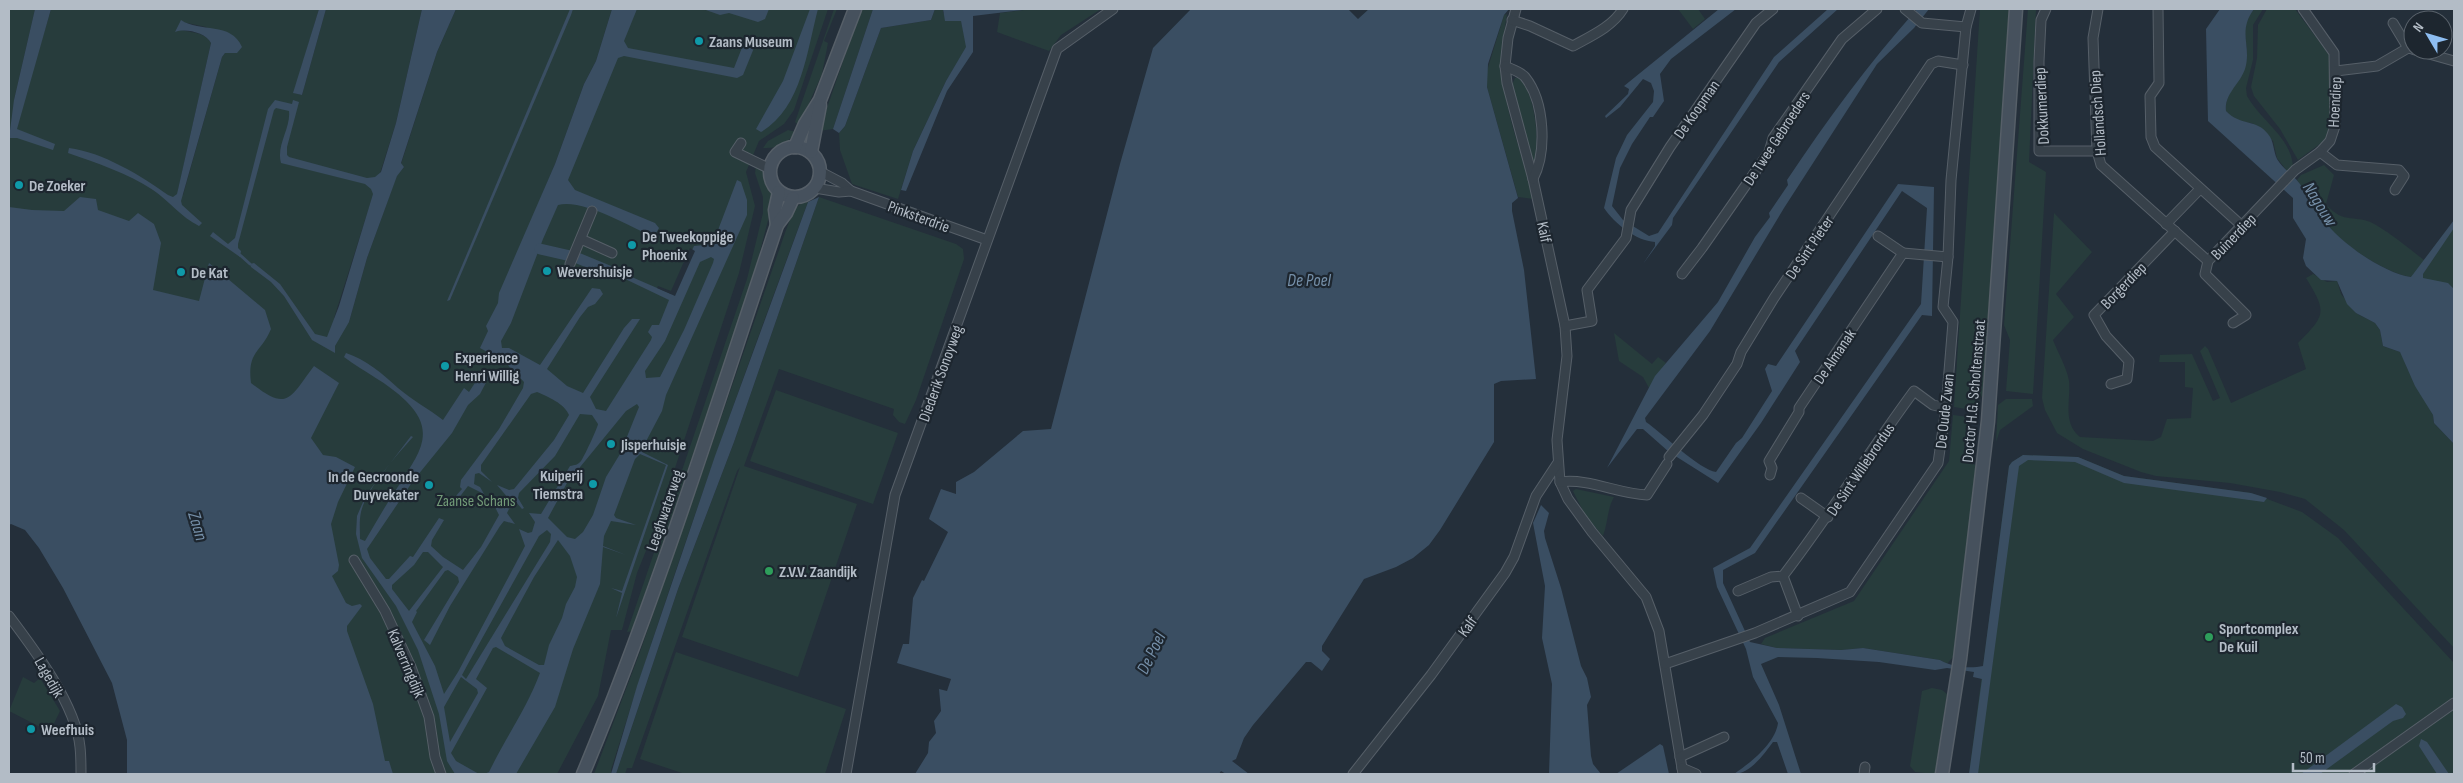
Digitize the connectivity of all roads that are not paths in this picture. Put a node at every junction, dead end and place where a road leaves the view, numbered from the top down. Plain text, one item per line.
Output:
1 (855, 9) edge
2 (1113, 9) edge
3 (1516, 9) edge
4 (1623, 9) edge
5 (1773, 9) edge
6 (1876, 9) edge
7 (1971, 9) edge
8 (2016, 9) edge
9 (2046, 9) edge
10 (2098, 9) edge
11 (2158, 9) edge
12 (2303, 9) edge
13 (1907, 11) edge
14 (1512, 20) junction
15 (2392, 23) dead end
16 (1966, 27) junction
17 (2403, 37) edge
18 (2403, 53) edge
19 (1963, 65) junction
20 (1505, 66) junction
21 (2336, 71) junction
22 (820, 100) junction
23 (741, 143) dead end
24 (795, 147) junction
25 (2097, 151) junction
26 (811, 152) junction
27 (2320, 152) junction
28 (770, 169) junction
29 (821, 172) junction
30 (1533, 179) junction
31 (815, 188) junction
32 (2200, 189) junction
33 (2395, 190) dead end
34 (850, 191) junction
35 (779, 192) junction
36 (793, 198) junction
37 (592, 211) dead end
38 (2166, 224) junction
39 (777, 225) junction
40 (2241, 225) junction
41 (2175, 232) junction
42 (1878, 236) dead end
43 (581, 239) junction
44 (987, 240) junction
45 (612, 253) dead end
46 (1903, 253) junction
47 (1948, 257) junction
48 (2208, 261) junction
49 (570, 264) dead end
50 (1682, 274) dead end
51 (2233, 322) dead end
52 (1566, 326) junction
53 (2111, 384) dead end
54 (1946, 408) junction
55 (1557, 464) junction
56 (1770, 476) dead end
57 (1560, 482) junction
58 (1801, 498) dead end
59 (1828, 517) junction
60 (354, 560) dead end
61 (1783, 576) junction
62 (1738, 591) dead end
63 (9, 616) edge
64 (1798, 616) junction
65 (1665, 664) junction
66 (2454, 703) edge
67 (1724, 737) dead end
68 (1680, 757) junction
69 (1683, 771) edge
70 (81, 774) edge
71 (441, 774) edge
72 (583, 774) edge
73 (846, 774) edge
74 (1353, 774) edge
75 (1696, 774) edge
76 (1942, 774) edge
77 (2354, 774) edge

1 - 22 main road
2 - 44 street, Diederik Sonoyweg
3 - 14 street, Kalf
4 - 14 street
5 - 52 street, De Koopman
6 - 50 street, De Twee Gebroeders
7 - 16 street, De Oude Zwan
8 - 76 main road, Doctor H.G. Scholtenstraat
9 - 25 street, Dokkumerdiep
10 - 25 street, Hollandsch Diep
11 - 32 street
12 - 21 street, Hoendiep
13 - 16 street
14 - 20 street, Kalf
15 - 17 street
16 - 19 street, De Oude Zwan
18 - 21 street
19 - 47 street, De Oude Zwan
19 - 57 street, De Sint Pieter
20 - 30 street, Kalf
20 - 30 street, Kalf
21 - 27 street, Hoendiep
22 - 24 main road
22 - 26 main road
23 - 28 street
24 - 26 main road
24 - 28 main road
25 - 38 street, Hollandsch Diep
26 - 29 main road
27 - 33 street
27 - 40 street, Buinerdiep
28 - 35 main road
29 - 31 main road
29 - 34 street, Pinksterdrie
30 - 52 street, Kalf
31 - 34 street, Pinksterdrie
31 - 36 main road
32 - 38 street
32 - 40 street
34 - 44 street, Pinksterdrie
35 - 36 main road
35 - 39 main road, Leeghwaterweg
36 - 39 main road, Leeghwaterweg
37 - 43 street
38 - 41 street, Hollandsch Diep
39 - 72 main road, Leeghwaterweg
40 - 48 street, Buinerdiep
41 - 48 street, Hollandsch Diep
41 - 53 street, Borgerdiep
42 - 46 street
43 - 45 street
43 - 49 street
44 - 73 street, Diederik Sonoyweg
46 - 47 street
46 - 56 street, De Almanak
47 - 54 street, De Oude Zwan
48 - 51 street, Buinerdiep
52 - 55 street, Kalf
54 - 59 street, De Sint Willebrordus
54 - 64 street, De Oude Zwan
55 - 57 street, Kalf
55 - 74 street, Kalf
57 - 65 street, Kalf
58 - 59 street
59 - 61 street, De Sint Willebrordus
60 - 71 street, Kalverringdijk
61 - 62 street
61 - 64 street
63 - 70 street, Lagedijk
64 - 65 street, De Oude Zwan
65 - 68 street, Kalf
66 - 77 street
67 - 68 street
68 - 69 street, Kalf
69 - 75 street

